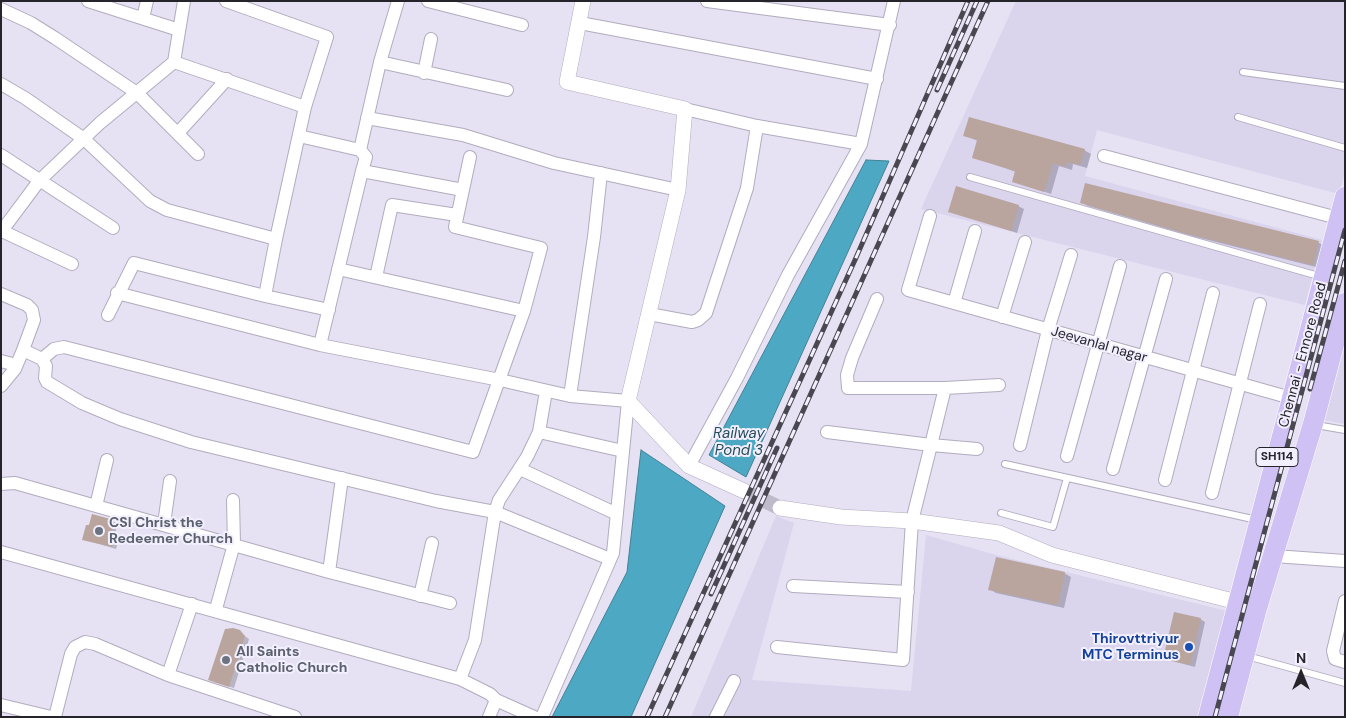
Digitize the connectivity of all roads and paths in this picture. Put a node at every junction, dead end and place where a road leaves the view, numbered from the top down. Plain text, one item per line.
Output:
1 (88, 1) edge
2 (147, 1) edge
3 (184, 1) edge
4 (398, 1) edge
5 (428, 1) edge
6 (583, 1) edge
7 (707, 1) edge
8 (894, 1) edge
9 (234, 2) edge
10 (1, 9) edge
11 (143, 18) junction
12 (580, 23) junction
13 (890, 25) junction
14 (522, 26) dead end
15 (179, 30) junction
16 (431, 39) dead end
17 (174, 62) junction
18 (380, 62) junction
19 (1243, 72) dead end
20 (424, 73) junction
21 (227, 79) junction
22 (876, 79) junction
23 (1, 84) edge
24 (1345, 86) edge
25 (507, 90) dead end
26 (137, 93) junction
27 (305, 107) junction
28 (685, 109) junction
29 (1238, 117) dead end
30 (367, 118) junction
31 (757, 126) junction
32 (178, 133) junction
33 (299, 136) junction
34 (84, 138) junction
35 (861, 144) junction
36 (1345, 148) edge
37 (360, 150) junction
38 (198, 154) dead end
39 (1, 155) edge
40 (1104, 156) dead end
41 (470, 157) dead end
42 (362, 171) junction
43 (600, 173) junction
44 (970, 177) dead end
45 (39, 182) junction
46 (463, 190) junction
47 (678, 190) junction
48 (1345, 197) edge
49 (458, 215) junction
50 (930, 216) dead end
51 (1342, 219) edge
52 (113, 228) dead end
53 (975, 231) dead end
54 (2, 232) edge
55 (276, 239) junction
56 (1025, 242) dead end
57 (1071, 255) dead end
58 (72, 264) dead end
59 (1120, 266) dead end
60 (338, 269) junction
61 (376, 277) junction
62 (1324, 278) junction
63 (1166, 279) dead end
64 (117, 293) junction
65 (1213, 293) dead end
66 (1, 294) edge
67 (265, 296) junction
68 (877, 299) dead end
69 (954, 303) junction
70 (1345, 303) edge
71 (1260, 304) dead end
72 (329, 310) junction
73 (524, 311) junction
74 (649, 314) junction
75 (108, 315) dead end
76 (1002, 317) junction
77 (1342, 329) edge
78 (1048, 330) junction
79 (1097, 344) junction
80 (320, 345) junction
81 (23, 350) junction
82 (1143, 357) junction
83 (42, 359) junction
84 (1, 362) edge
85 (16, 365) junction
86 (1193, 371) junction
87 (500, 380) junction
88 (1238, 383) junction
89 (999, 385) dead end
90 (1, 386) edge
91 (945, 388) junction
92 (546, 390) junction
93 (570, 396) junction
94 (1291, 398) junction
95 (628, 401) junction
96 (1286, 418) junction
97 (1313, 424) junction
98 (1345, 430) edge
99 (538, 432) junction
100 (827, 432) dead end
101 (932, 444) junction
102 (1020, 445) dead end
103 (977, 448) dead end
104 (623, 451) junction
105 (1068, 456) dead end
106 (107, 460) dead end
107 (1005, 464) dead end
108 (689, 466) junction
109 (520, 468) junction
110 (1113, 469) dead end
111 (342, 478) junction
112 (1067, 478) junction
113 (1164, 480) dead end
114 (170, 481) dead end
115 (1, 484) edge
116 (744, 492) tunnel mouth
117 (1212, 493) dead end
118 (233, 500) dead end
119 (96, 506) junction
120 (780, 508) tunnel mouth
121 (495, 512) junction
122 (1001, 513) dead end
123 (616, 514) junction
124 (912, 521) junction
125 (1261, 521) junction
126 (164, 524) junction
127 (432, 543) dead end
128 (234, 544) junction
129 (1, 552) edge
130 (1274, 556) junction
131 (610, 560) junction
132 (1345, 561) edge
133 (329, 572) junction
134 (792, 586) dead end
135 (908, 592) junction
136 (420, 596) junction
137 (1345, 602) edge
138 (450, 603) dead end
139 (1238, 603) junction
140 (192, 604) junction
141 (1257, 608) junction
142 (216, 609) junction
143 (777, 647) dead end
144 (1244, 655) junction
145 (1345, 662) edge
146 (168, 675) junction
147 (460, 679) junction
148 (734, 681) dead end
149 (1345, 683) edge
150 (496, 700) junction
151 (1, 704) edge
152 (53, 717) edge
153 (296, 717) edge
154 (489, 717) edge
155 (534, 717) edge
156 (542, 717) edge
157 (716, 717) edge
158 (1208, 717) edge
159 (1228, 717) edge

1 - 11 street
2 - 11 street
3 - 15 street
4 - 18 street
5 - 14 street
6 - 12 street
7 - 13 street
8 - 13 street
9 - 27 street
10 - 26 street
11 - 15 street
12 - 22 street
12 - 28 street
13 - 22 street
15 - 17 street
16 - 20 street
17 - 21 street
17 - 26 street
18 - 20 street
18 - 30 street
19 - 24 lane
20 - 25 street
21 - 27 street
21 - 32 street
22 - 35 street
23 - 34 street
26 - 32 street
26 - 34 street
27 - 33 street
28 - 31 street
28 - 47 street
29 - 36 lane
30 - 37 street
30 - 43 street
31 - 35 street
31 - 74 street
32 - 38 street
33 - 37 street
33 - 55 street
34 - 45 street
34 - 55 street
35 - 108 street
37 - 42 street
39 - 45 street
40 - 51 street
41 - 46 street
42 - 46 street
42 - 60 street
43 - 47 street
43 - 93 street
44 - 62 lane
45 - 52 street
45 - 54 street
46 - 49 street
47 - 74 street
48 - 51 main road, Chennai - Ennore Road / SH114
49 - 61 street
49 - 73 street
50 - 69 street, Jeevanlal nagar
51 - 62 main road, Chennai - Ennore Road / SH114
53 - 69 street
54 - 58 street
55 - 67 street
56 - 76 street
57 - 78 street
59 - 79 street
60 - 61 street
60 - 72 street
61 - 73 street
62 - 94 main road, Chennai - Ennore Road / SH114
63 - 82 street
64 - 67 street
64 - 75 street
64 - 80 street
65 - 86 street
66 - 81 street
67 - 72 street
68 - 91 street
69 - 76 street, Jeevanlal nagar
70 - 77 main road, Chennai - Ennore Road / SH114
71 - 88 street
72 - 80 street
73 - 87 street
74 - 95 street
76 - 78 street, Jeevanlal nagar
77 - 97 main road, Chennai - Ennore Road / SH114
78 - 79 street, Jeevanlal nagar
78 - 102 street
79 - 82 street, Jeevanlal nagar
79 - 105 street
80 - 87 street
81 - 83 street
81 - 85 street
82 - 86 street, Jeevanlal nagar
82 - 110 street
83 - 87 street
83 - 111 street
84 - 85 street
85 - 90 street
86 - 88 street, Jeevanlal nagar
86 - 113 street
87 - 92 street
88 - 94 street, Jeevanlal nagar
88 - 117 street
89 - 91 street
91 - 101 street
92 - 93 street
92 - 99 street
93 - 95 street
94 - 96 main road, Chennai - Ennore Road / SH114
95 - 104 street
95 - 108 street
96 - 97 main road
96 - 125 main road, Chennai - Ennore Road / SH114
97 - 98 lane
97 - 130 main road, Chennai - Ennore Road / SH114
99 - 104 street
99 - 109 street
100 - 101 street
101 - 103 street
101 - 124 street
104 - 123 street
106 - 119 street
107 - 112 lane
108 - 116 street
109 - 121 street
109 - 123 street
111 - 121 street
111 - 133 street
112 - 122 lane
112 - 125 lane
114 - 126 street
115 - 119 street
118 - 128 street
119 - 126 street
120 - 124 street
121 - 131 street
121 - 147 street
123 - 131 street
124 - 135 street
124 - 139 street
125 - 139 main road, Chennai - Ennore Road / SH114
126 - 128 street
127 - 136 street
128 - 133 street
128 - 142 street
129 - 140 street
130 - 132 street
130 - 141 main road, Chennai - Ennore Road / SH114
131 - 156 street
133 - 136 street
134 - 135 street
135 - 143 street
136 - 138 street
137 - 145 street
139 - 141 street
139 - 158 main road, Chennai - Ennore Road / SH114
140 - 142 street
140 - 146 street
141 - 144 main road, Chennai - Ennore Road / SH114
142 - 147 street
144 - 149 lane
144 - 159 main road, Chennai - Ennore Road / SH114
146 - 152 street
146 - 153 street
147 - 150 street
148 - 157 street
150 - 154 street
150 - 155 street
151 - 152 street

